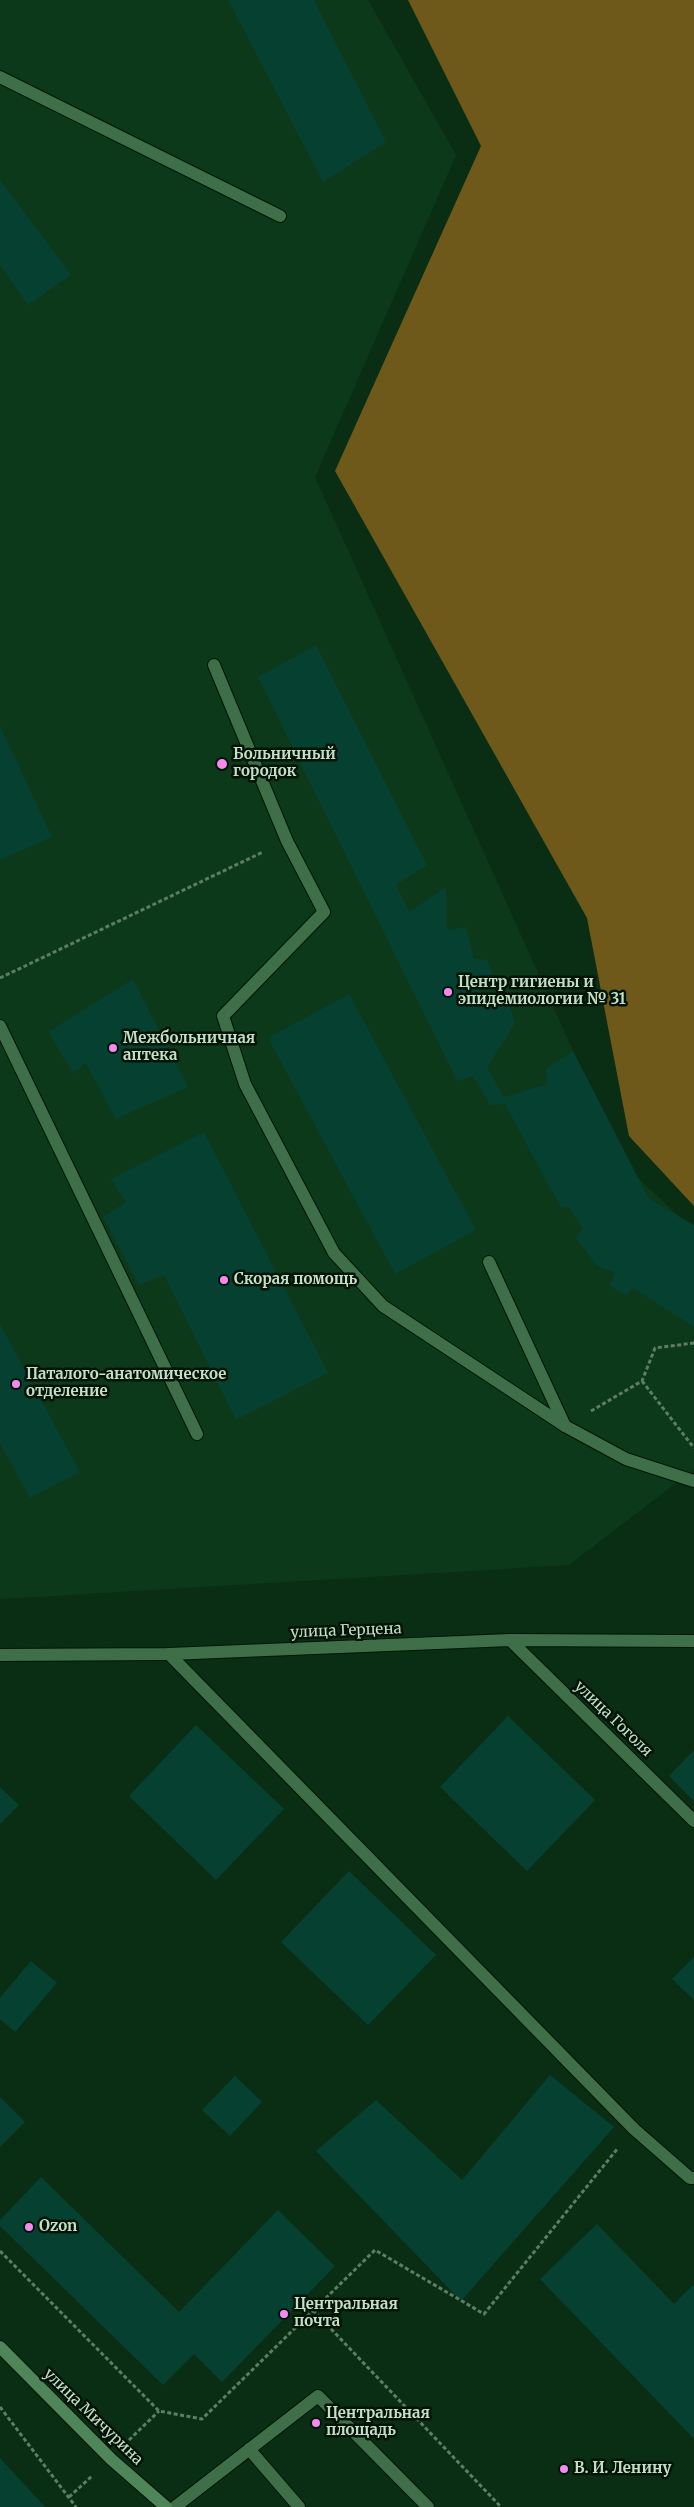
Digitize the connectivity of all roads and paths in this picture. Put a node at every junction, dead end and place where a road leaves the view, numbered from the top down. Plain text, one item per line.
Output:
1 (0, 77) edge
2 (280, 216) dead end
3 (214, 665) dead end
4 (287, 841) junction
5 (0, 978) edge
6 (0, 1026) edge
7 (489, 1262) dead end
8 (694, 1344) edge
9 (642, 1381) junction
10 (565, 1426) junction
11 (197, 1434) dead end
12 (694, 1448) edge
13 (694, 1481) edge
14 (510, 1640) junction
15 (694, 1641) edge
16 (170, 1654) junction
17 (0, 1655) edge
18 (694, 1821) edge
19 (634, 2129) junction
20 (694, 2178) edge
21 (0, 2251) edge
22 (313, 2310) junction
23 (0, 2347) edge
24 (0, 2407) edge
25 (249, 2450) junction
26 (76, 2507) edge
27 (166, 2507) edge
28 (175, 2507) edge
29 (299, 2507) edge
30 (428, 2507) edge
31 (501, 2507) edge

1 - 2 street
3 - 4 street
4 - 5 path
4 - 10 street
6 - 11 street
7 - 10 street
8 - 9 path
9 - 10 path
9 - 12 path
10 - 13 street
14 - 15 street, улица Герцена
14 - 16 street, улица Герцена
14 - 18 street, улица Гоголя
16 - 17 street, улица Герцена
16 - 19 street
19 - 20 street
19 - 22 path
21 - 22 path
22 - 31 path
23 - 27 street, улица Мичурина
24 - 26 path
25 - 28 street
25 - 29 street
25 - 30 street

